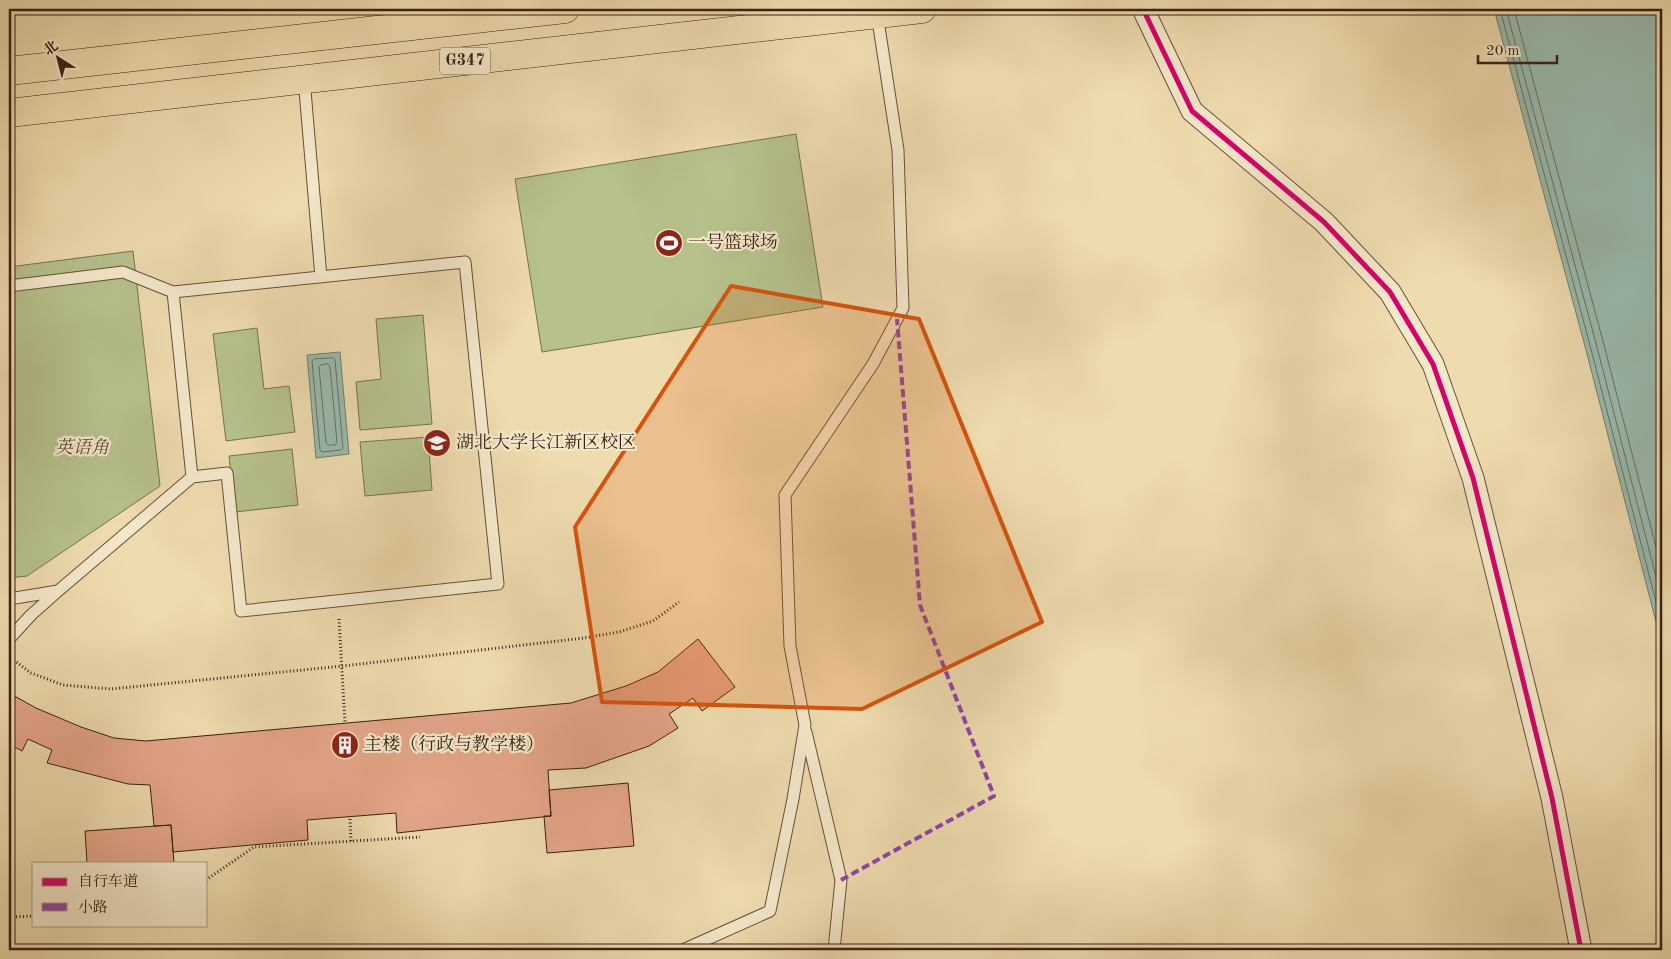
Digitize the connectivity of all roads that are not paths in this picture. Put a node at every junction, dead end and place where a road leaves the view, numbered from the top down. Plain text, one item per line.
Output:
1 (565, 9) edge
2 (922, 9) edge
3 (1143, 9) edge
4 (877, 14) junction
5 (9, 71) edge
6 (304, 79) junction
7 (9, 113) edge
8 (321, 277) junction
9 (9, 286) edge
10 (173, 292) junction
11 (192, 477) junction
12 (58, 591) junction
13 (9, 599) edge
14 (9, 639) edge
15 (805, 725) junction
16 (683, 950) edge
17 (834, 950) edge
18 (1581, 950) edge

1 - 5 highway, G347
2 - 4 highway, G347
3 - 18 street
4 - 6 highway, G347
4 - 15 lane
6 - 7 highway, G347
6 - 8 lane
8 - 10 lane
8 - 11 lane
9 - 10 lane
10 - 11 lane
11 - 12 lane
12 - 13 lane
12 - 14 lane
15 - 16 lane
15 - 17 lane

